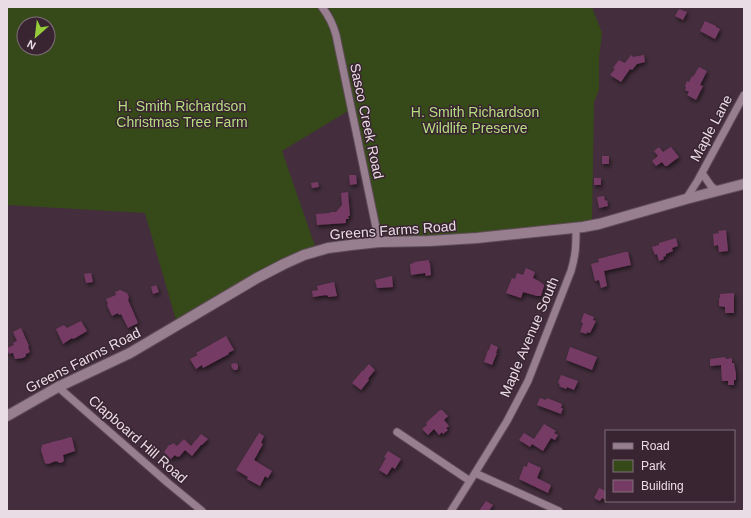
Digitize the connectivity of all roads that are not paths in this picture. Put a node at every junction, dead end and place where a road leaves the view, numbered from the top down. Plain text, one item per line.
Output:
1 (322, 7) edge
2 (744, 95) edge
3 (702, 173) junction
4 (744, 184) edge
5 (717, 191) junction
6 (686, 199) junction
7 (576, 228) junction
8 (379, 242) junction
9 (58, 387) junction
10 (7, 416) edge
11 (397, 432) dead end
12 (476, 473) junction
13 (470, 481) junction
14 (202, 511) edge
15 (451, 511) edge
16 (559, 511) edge

1 - 8 street, Sasco Creek Road
2 - 3 street, Maple Lane
3 - 5 street, Maple Lane
3 - 6 street, Maple Lane
4 - 5 street, Greens Farms Road
5 - 6 street, Greens Farms Road
6 - 7 street, Greens Farms Road
7 - 8 street, Greens Farms Road
7 - 12 street, Maple Avenue South
8 - 9 street, Greens Farms Road
9 - 10 street, Greens Farms Road
9 - 14 street, Clapboard Hill Road
11 - 13 street
12 - 13 street, Maple Avenue South
12 - 16 street
13 - 15 street, Maple Avenue South

